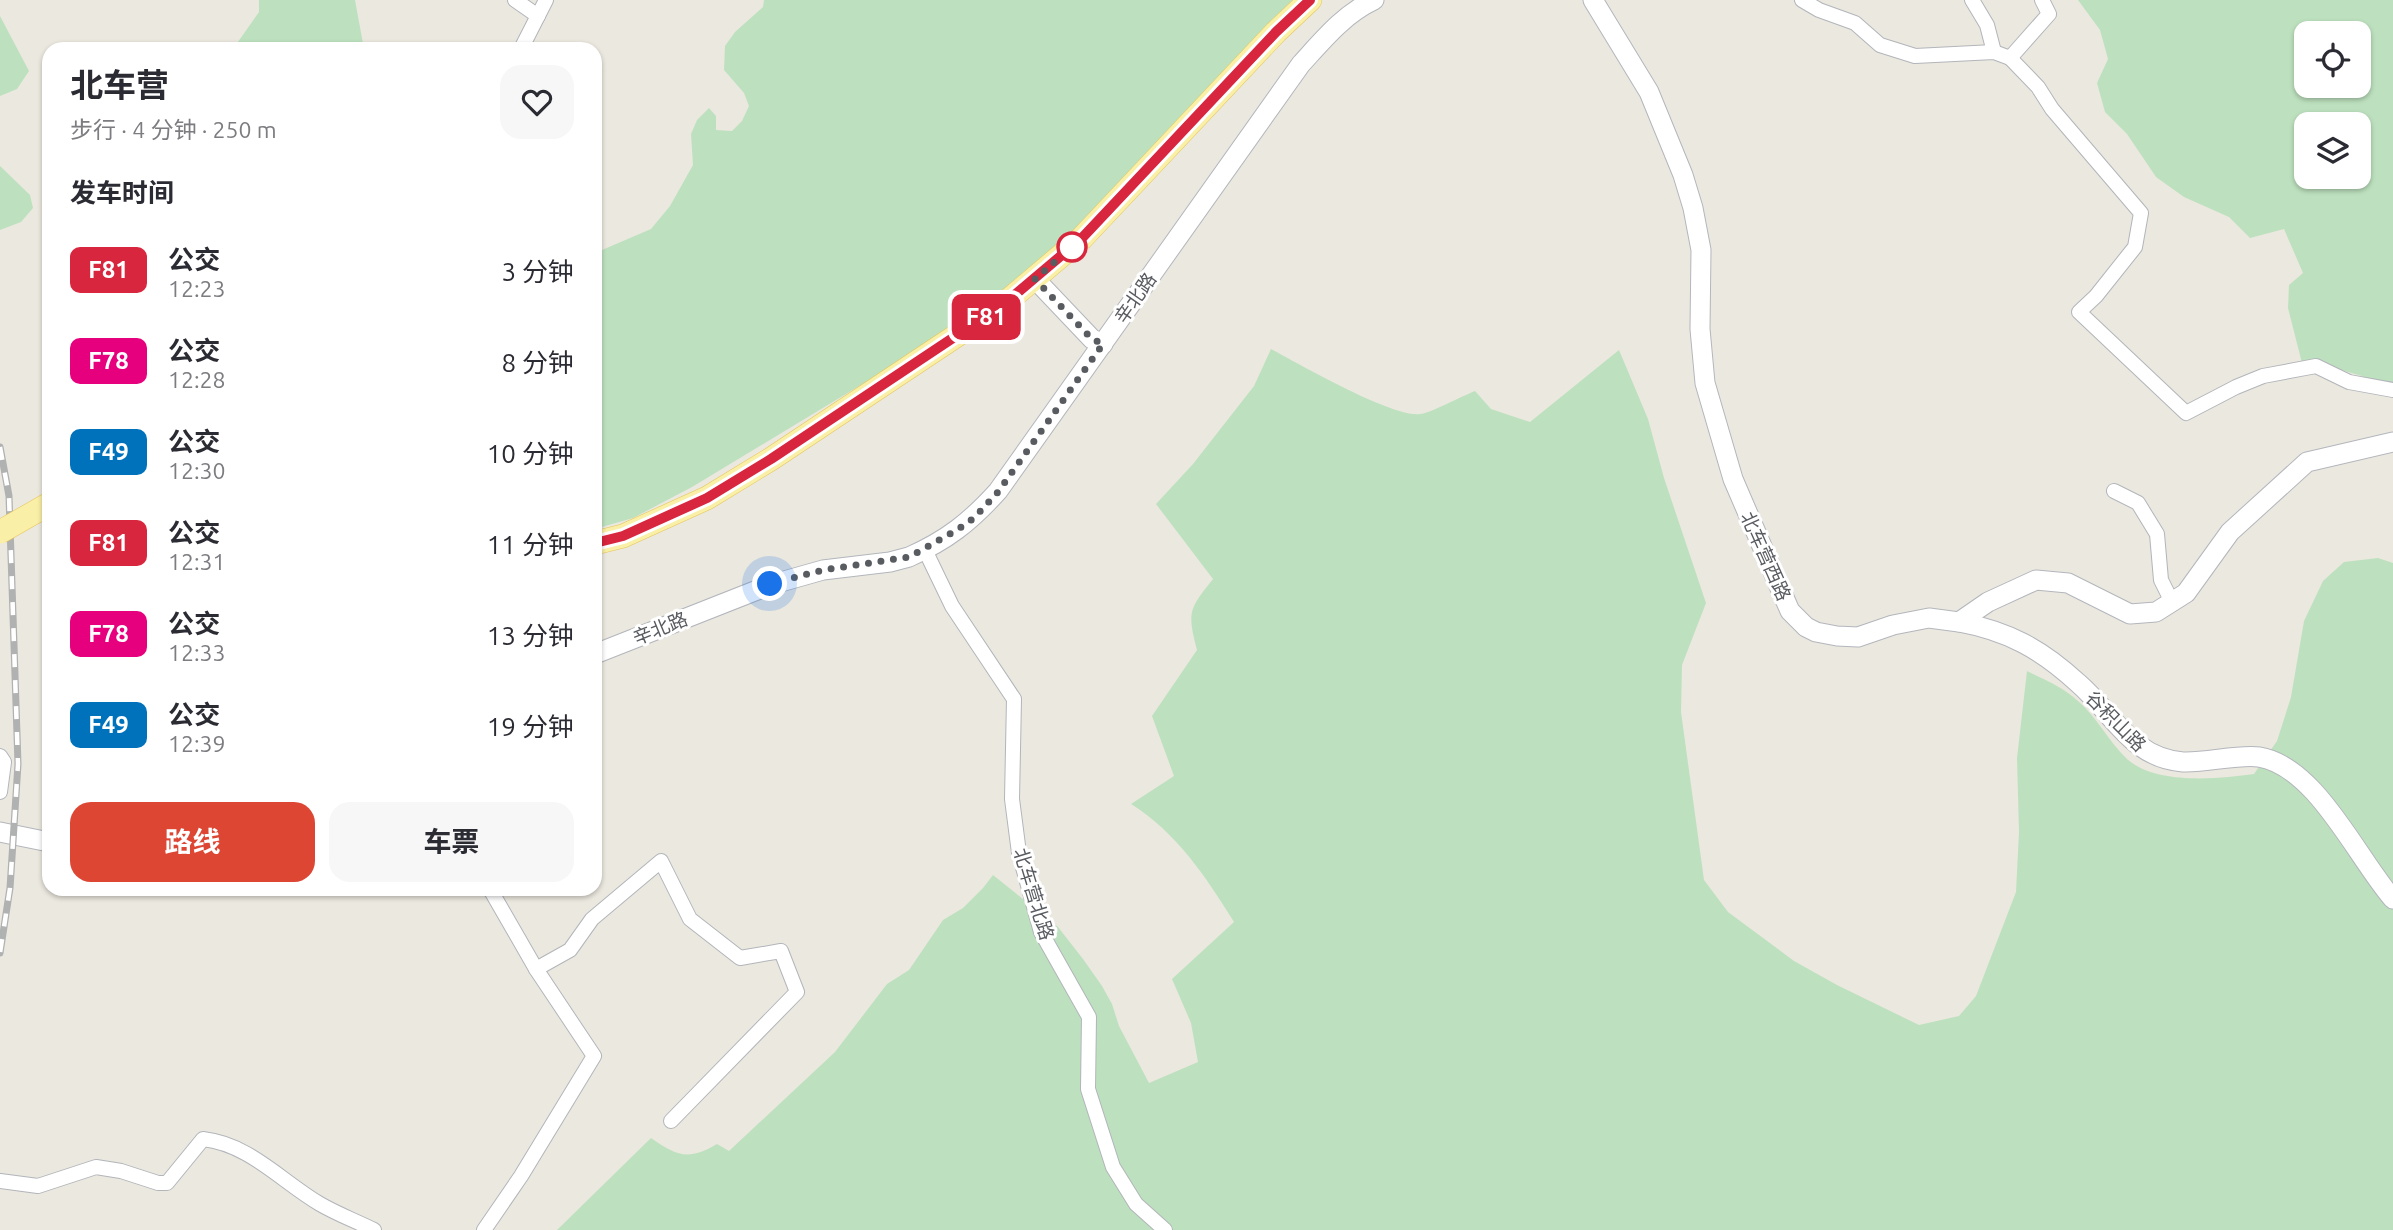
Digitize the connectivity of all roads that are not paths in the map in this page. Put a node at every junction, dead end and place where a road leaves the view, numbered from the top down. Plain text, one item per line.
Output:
1 (515, 0) edge
2 (546, 0) edge
3 (1310, 0) edge
4 (1374, 0) edge
5 (1593, 0) edge
6 (1802, 0) edge
7 (1972, 0) edge
8 (2042, 0) edge
9 (538, 16) junction
10 (525, 42) edge
11 (1994, 52) junction
12 (2010, 58) junction
13 (1035, 279) junction
14 (1103, 344) junction
15 (2393, 390) edge
16 (2393, 442) edge
17 (2114, 491) dead end
18 (42, 508) edge
19 (0, 532) edge
20 (602, 541) edge
21 (925, 550) junction
22 (2172, 602) junction
23 (1959, 622) junction
24 (602, 651) edge
25 (0, 756) edge
26 (0, 792) edge
27 (0, 832) edge
28 (42, 841) edge
29 (494, 896) edge
30 (2393, 899) edge
31 (536, 969) junction
32 (671, 1121) dead end
33 (0, 1181) edge
34 (374, 1230) edge
35 (484, 1230) edge
36 (1164, 1230) edge

1 - 9 street
2 - 9 street
3 - 13 main road
4 - 14 street, 辛北路
5 - 23 street, 北车营西路
6 - 11 street
7 - 11 street
8 - 12 street
9 - 10 street
11 - 12 street
12 - 15 street
13 - 14 street
13 - 20 main road
14 - 21 street, 辛北路
16 - 22 street
17 - 22 street
18 - 19 main road, bridge
21 - 24 street, 辛北路
21 - 36 street, 北车营北路
22 - 23 street
23 - 30 street, 谷积山路
25 - 26 street
27 - 28 street
29 - 31 street
31 - 32 street
31 - 35 street
33 - 34 street

